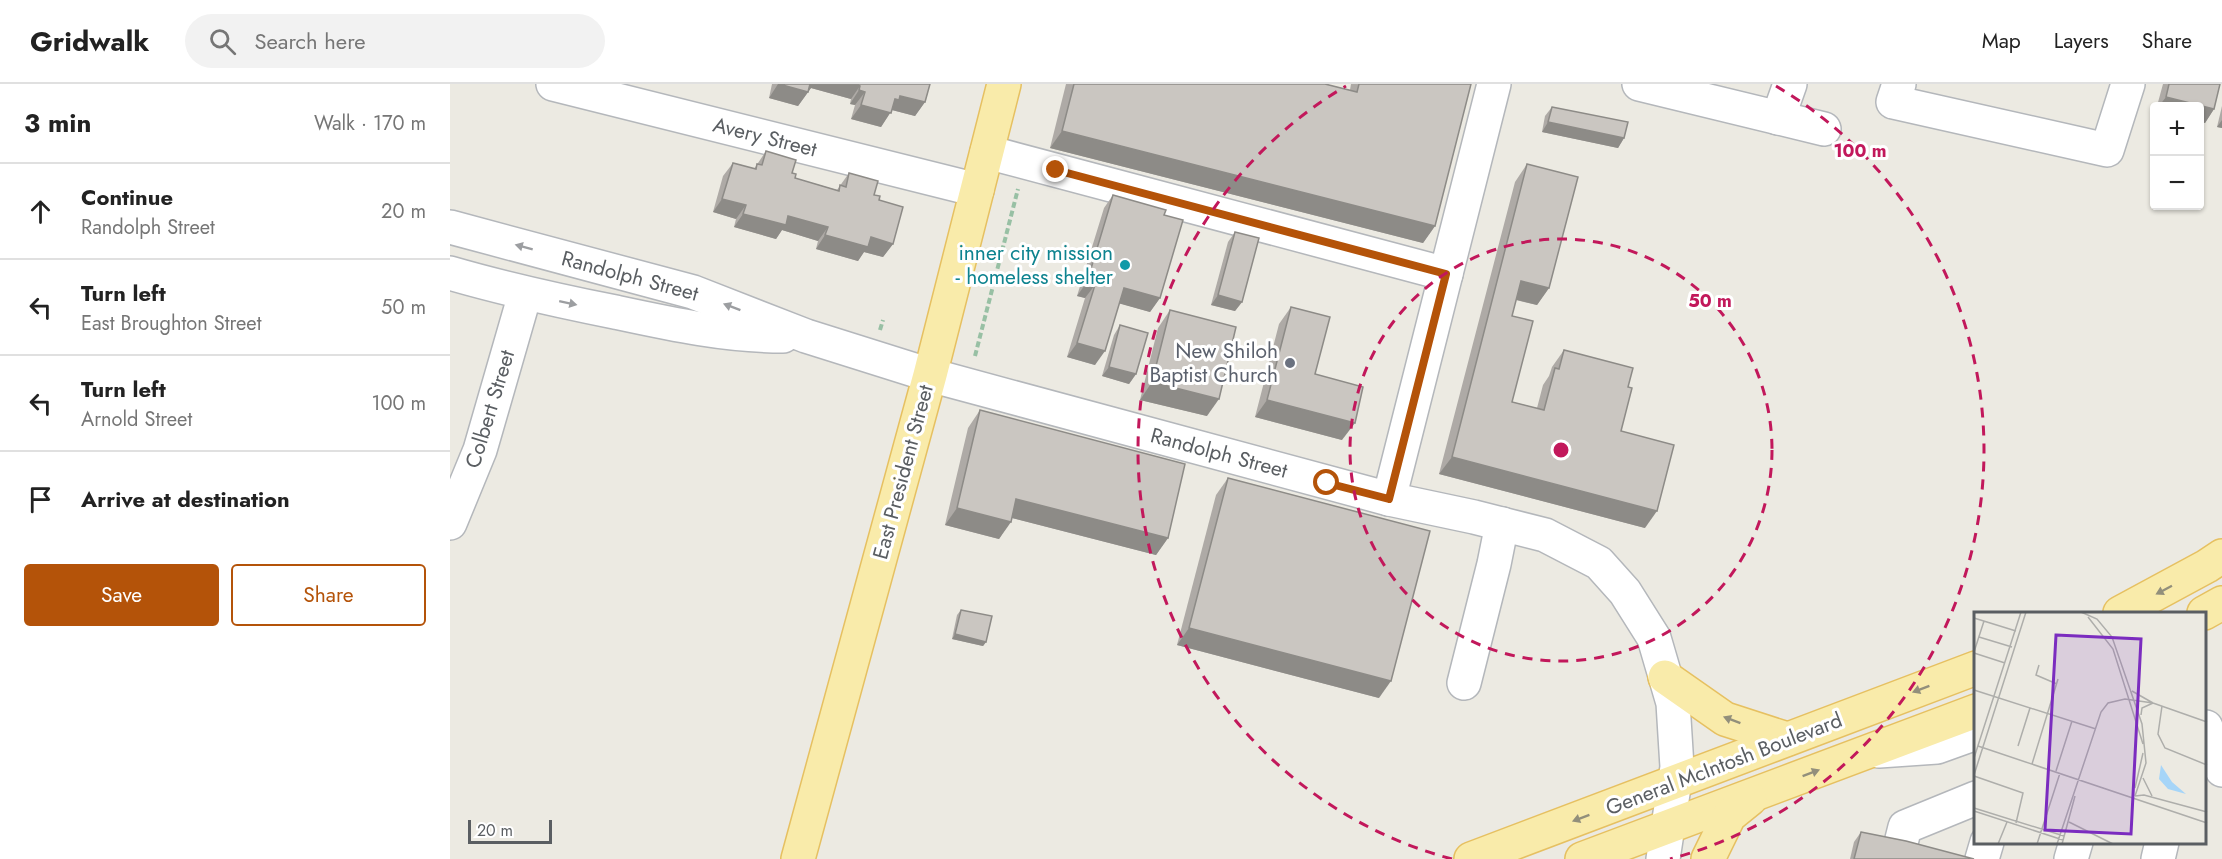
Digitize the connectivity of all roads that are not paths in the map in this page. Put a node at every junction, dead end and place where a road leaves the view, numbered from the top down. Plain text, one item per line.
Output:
1 (553, 84) edge
2 (1004, 84) edge
3 (1494, 84) edge
4 (1639, 84) edge
5 (1790, 84) edge
6 (1899, 84) edge
7 (2128, 84) edge
8 (1778, 118) junction
9 (1824, 129) dead end
10 (987, 152) junction
11 (977, 190) junction
12 (450, 227) edge
13 (450, 273) edge
14 (1446, 274) junction
15 (525, 294) junction
16 (806, 336) junction
17 (930, 375) junction
18 (1389, 499) junction
19 (450, 523) edge
20 (1502, 524) junction
21 (2215, 561) edge
22 (2222, 603) edge
23 (2123, 612) edge
24 (2207, 612) edge
25 (1974, 669) edge
26 (1665, 677) junction
27 (1464, 683) dead end
28 (1974, 712) edge
29 (2207, 732) edge
30 (1974, 734) edge
31 (1787, 739) junction
32 (1865, 752) junction
33 (2207, 767) edge
34 (2222, 770) edge
35 (1675, 782) junction
36 (1756, 794) junction
37 (1974, 799) edge
38 (1668, 827) junction
39 (1987, 844) edge
40 (2076, 844) edge
41 (2162, 844) edge
42 (1899, 851) edge
43 (798, 859) edge
44 (1471, 859) edge
45 (1582, 859) edge
46 (1663, 859) edge
47 (1708, 859) edge
48 (1982, 859) edge
49 (2072, 859) edge
50 (2158, 859) edge

1 - 11 street, Avery Street
2 - 10 main road, East President Street
3 - 14 street
4 - 8 street
5 - 8 street
6 - 7 street
8 - 9 street
10 - 11 main road, East President Street
10 - 14 street
11 - 17 main road, East President Street
16 -> 12 street, Randolph Street
13 - 15 street, Randolph Street
14 - 18 street
15 -> 16 street, Randolph Street
15 - 19 street, Colbert Street
16 - 17 street, Randolph Street
17 - 18 street, Randolph Street
17 - 43 main road, East President Street
18 - 20 street, Randolph Street
20 - 26 street, Randolph Street
20 - 27 street
21 -> 23 main road
22 - 24 main road
25 -> 31 main road, General McIntosh Boulevard
31 -> 26 main road
26 - 35 street, Randolph Street
28 - 32 main road, General McIntosh Boulevard
29 - 34 street
30 - 32 street
31 - 35 main road, General McIntosh Boulevard
36 -> 32 main road, General McIntosh Boulevard
33 - 34 street
35 - 38 street, Randolph Street
35 -> 44 main road, General McIntosh Boulevard
36 - 38 main road, General McIntosh Boulevard
36 - 47 main road
37 - 42 street
38 - 45 main road, General McIntosh Boulevard
38 - 46 street, Randolph Street
39 - 48 street
40 - 49 street
41 - 50 street

